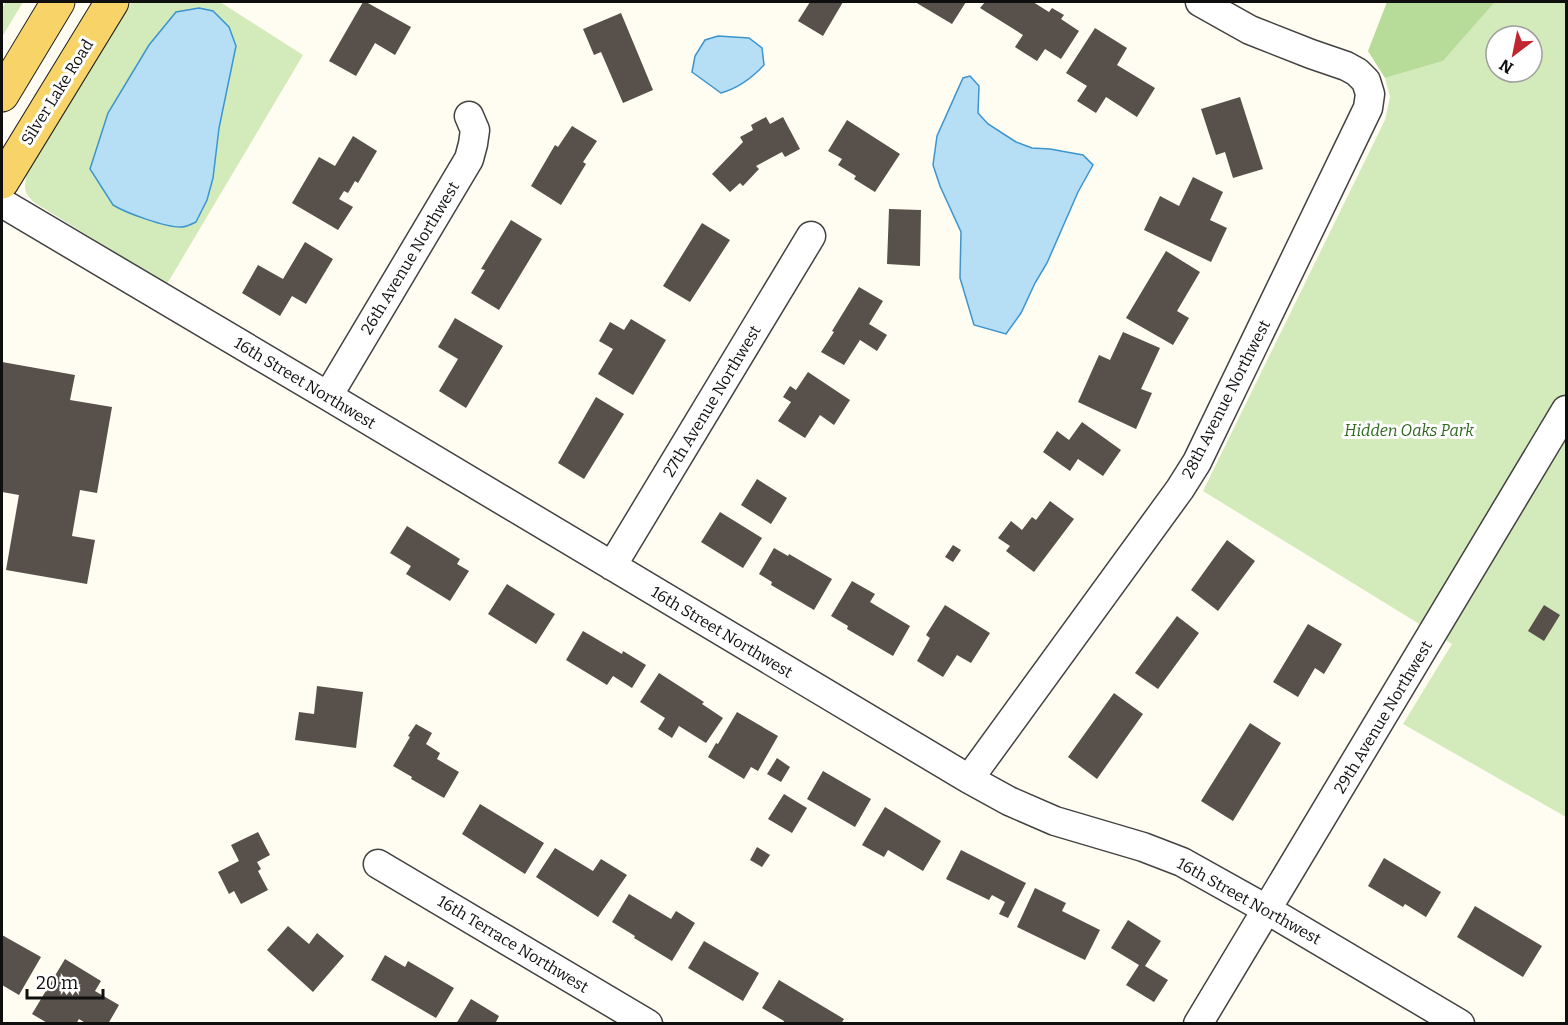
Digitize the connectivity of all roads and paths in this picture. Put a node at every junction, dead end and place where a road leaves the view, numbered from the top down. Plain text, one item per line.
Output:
1 (58, 2) edge
2 (112, 2) edge
3 (1200, 2) edge
4 (2, 95) edge
5 (469, 116) dead end
6 (2, 182) edge
7 (2, 203) edge
8 (811, 236) dead end
9 (328, 396) junction
10 (1566, 410) edge
11 (612, 566) junction
12 (969, 779) junction
13 (378, 864) dead end
14 (1266, 909) junction
15 (648, 1023) edge
16 (1198, 1023) edge
17 (1460, 1023) edge

1 - 4 main road
2 - 6 main road, Silver Lake Road
3 - 12 street, 28th Avenue Northwest
5 - 9 street, 26th Avenue Northwest
7 - 9 street, 16th Street Northwest
8 - 11 street, 27th Avenue Northwest
9 - 11 street, 16th Street Northwest
10 - 14 street, 29th Avenue Northwest
11 - 12 street, 16th Street Northwest
12 - 14 street, 16th Street Northwest
13 - 15 street, 16th Terrace Northwest
14 - 16 street, 29th Avenue Northwest
14 - 17 street, 16th Street Northwest

